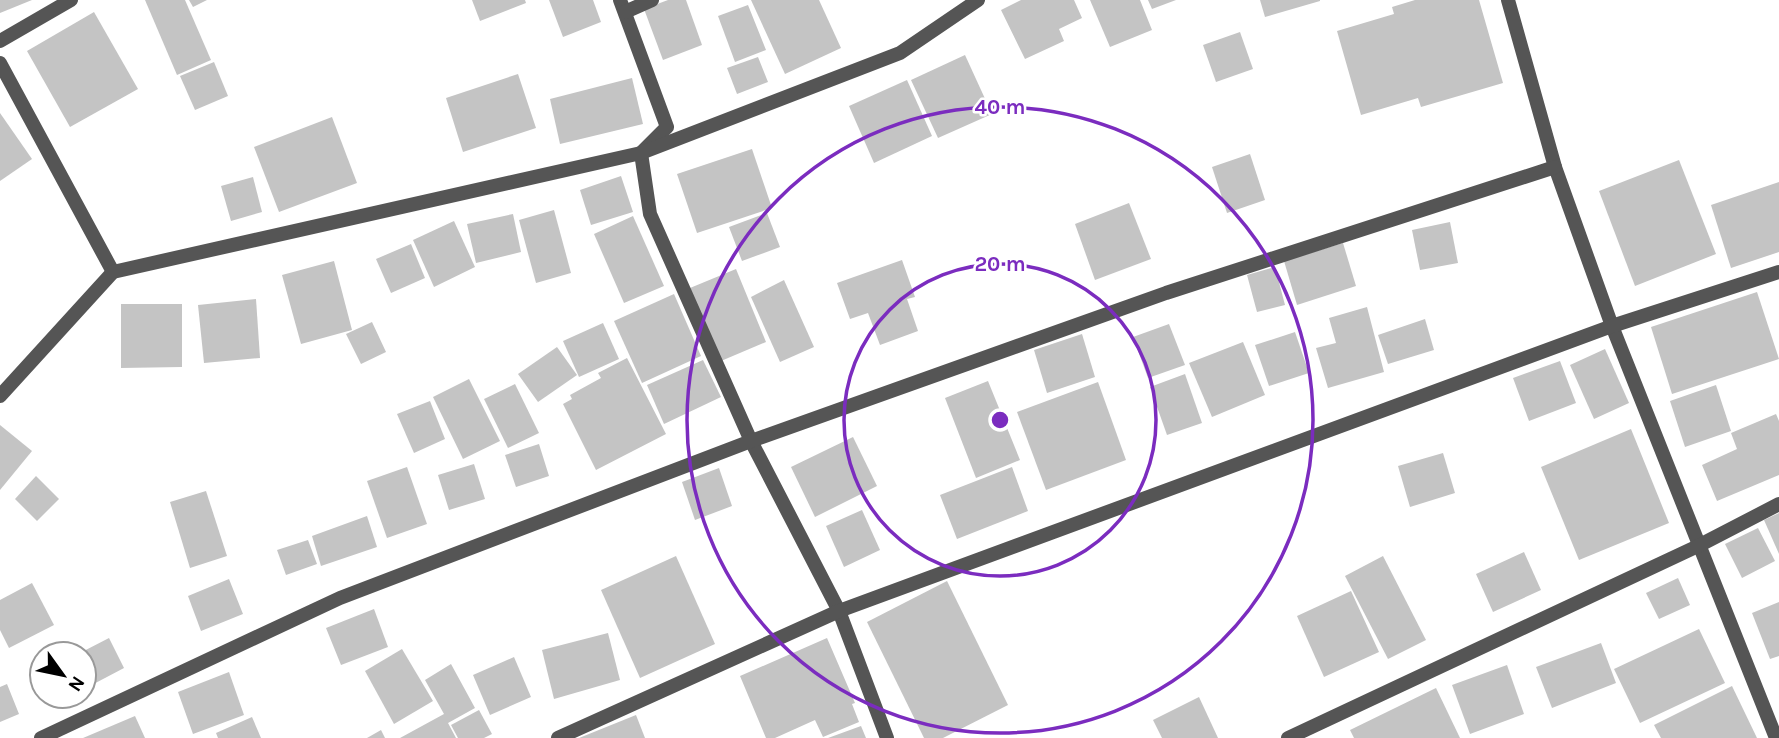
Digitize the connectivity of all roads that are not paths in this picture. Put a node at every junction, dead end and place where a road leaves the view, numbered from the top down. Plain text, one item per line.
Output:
1 (71, 0) edge
2 (652, 0) edge
3 (978, 0) edge
4 (1508, 0) edge
5 (622, 6) edge
6 (0, 41) edge
7 (0, 63) edge
8 (641, 153) junction
9 (1555, 167) junction
10 (113, 272) junction
11 (1779, 272) edge
12 (1612, 326) junction
13 (0, 396) edge
14 (751, 441) junction
15 (1779, 504) edge
16 (1698, 546) junction
17 (839, 611) junction
18 (41, 738) edge
19 (558, 738) edge
20 (887, 738) edge
21 (1289, 738) edge
22 (1776, 738) edge

1 - 6 street
2 - 5 street
3 - 8 street
4 - 9 street
5 - 8 street
7 - 10 street
8 - 10 street
8 - 14 street
9 - 12 street
9 - 14 street
10 - 13 street
11 - 12 street
12 - 16 street
12 - 17 street
14 - 17 street
14 - 18 street
15 - 16 street
16 - 21 street
16 - 22 street
17 - 19 street
17 - 20 street

